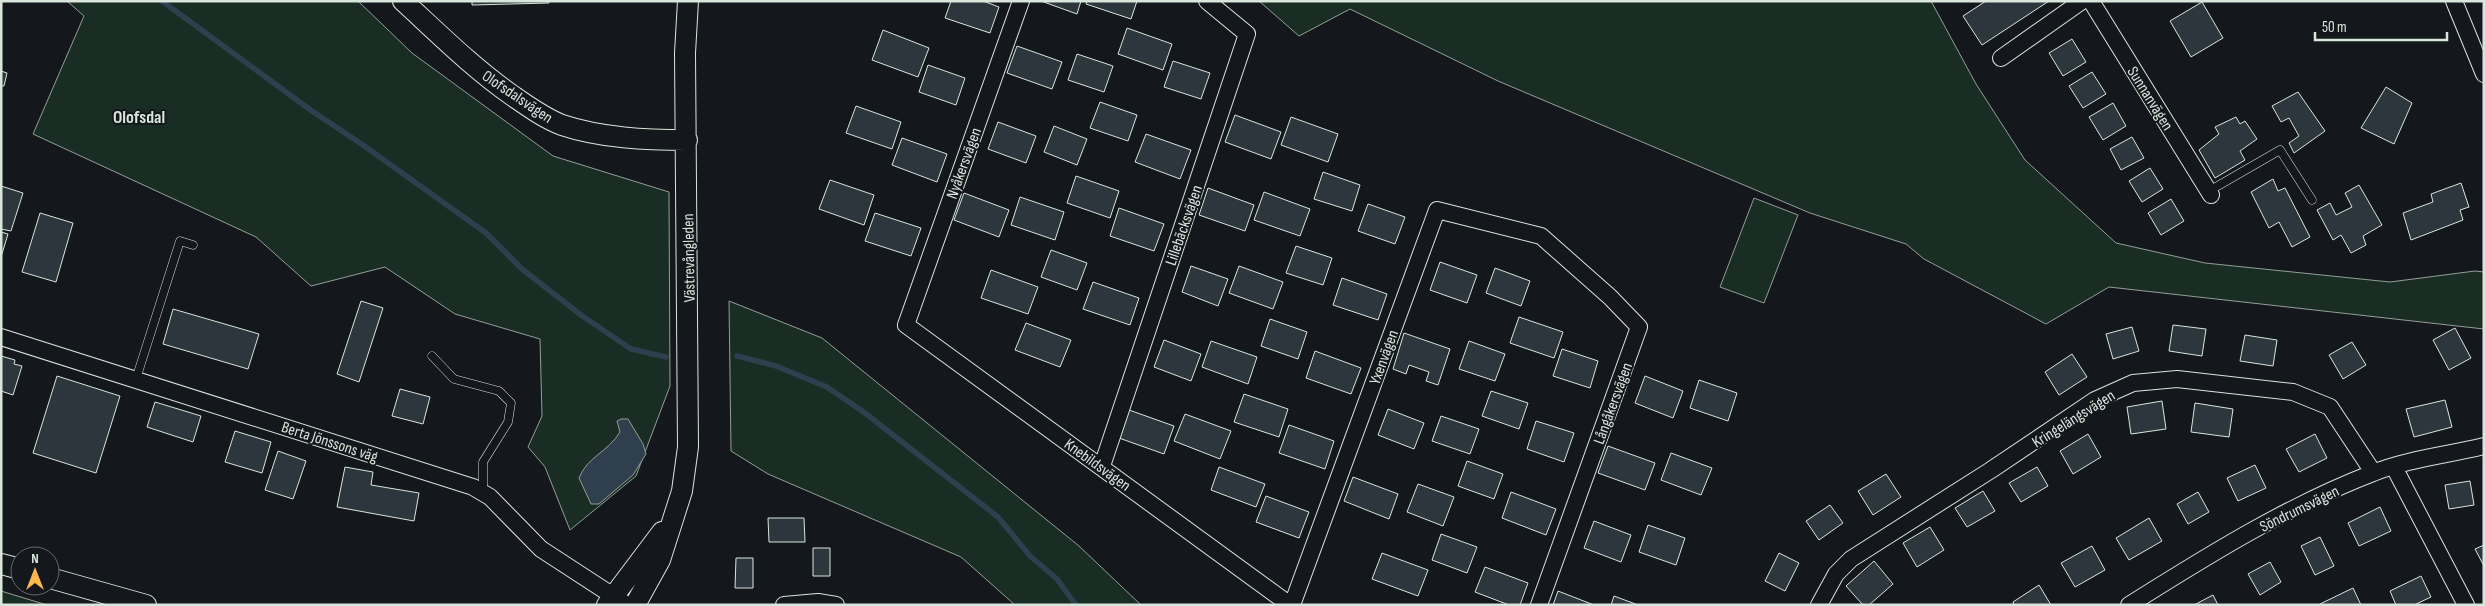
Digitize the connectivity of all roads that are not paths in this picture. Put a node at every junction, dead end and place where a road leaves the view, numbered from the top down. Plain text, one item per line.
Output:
1 (403, 1) edge
2 (688, 1) edge
3 (1021, 1) edge
4 (1207, 1) edge
5 (2082, 1) edge
6 (2091, 1) edge
7 (2454, 1) edge
8 (2001, 58) dead end
9 (2484, 74) edge
10 (687, 140) junction
11 (2210, 193) joint
12 (2312, 200) dead end
13 (1541, 236) joint
14 (194, 245) dead end
15 (906, 325) joint
16 (1, 337) edge
17 (432, 356) dead end
18 (136, 379) junction
19 (2484, 446) edge
20 (1102, 466) junction
21 (2394, 467) junction
22 (2374, 472) junction
23 (483, 493) junction
24 (675, 514) junction
25 (60, 582) edge
26 (74, 587) junction
27 (615, 601) edge
28 (109, 605) edge
29 (146, 605) edge
30 (635, 605) edge
31 (784, 605) edge
32 (836, 605) edge
33 (1291, 605) edge
34 (1539, 605) edge
35 (1819, 605) edge
36 (2129, 605) edge
37 (2466, 605) edge

1 - 10 street, Olofsdalsvägen
2 - 10 street, Västrevångleden
3 - 15 street, Nyåkersvägen
4 - 20 street, Lillebäcksvägen
5 - 8 street
6 - 11 street, Sunnanvägen
7 - 9 street
10 - 24 street, Västrevångleden
11 - 12 lane
13 - 33 street, Yxenvägen
13 - 34 street, Långåkersvägen
14 - 18 lane
15 - 20 street, Knebildsvägen
16 - 18 street, Berta Jönssons väg
17 - 23 lane
18 - 23 street, Berta Jönssons väg
19 - 21 street, Söndrumsvägen
20 - 33 street, Knebildsvägen
21 - 22 street, Söndrumsvägen
21 - 37 street
22 - 35 street, Kringelängsvägen
22 - 36 street, Söndrumsvägen
23 - 27 street, Berta Jönssons väg
24 - 27 street, Västrevångleden
24 - 30 street, Västrevångleden
25 - 26 street
26 - 28 street
26 - 29 street
31 - 32 street

